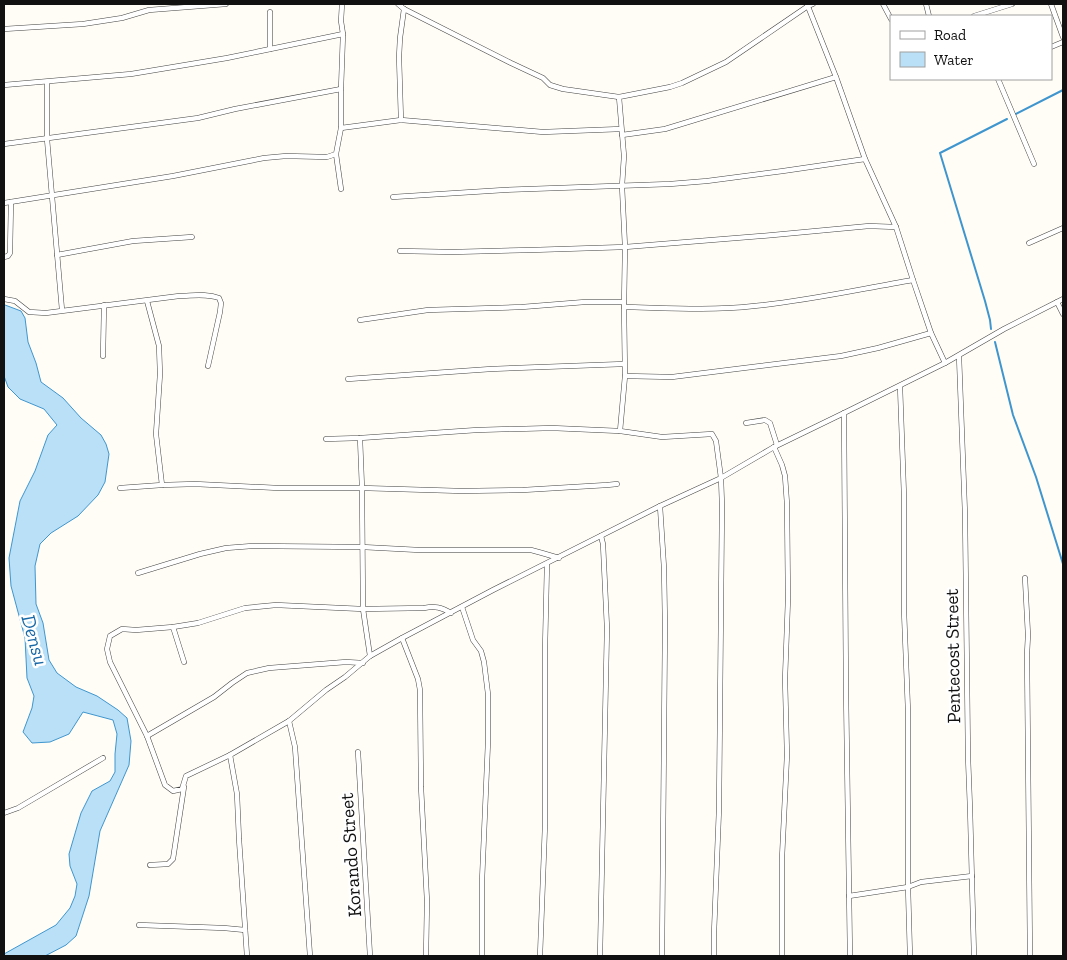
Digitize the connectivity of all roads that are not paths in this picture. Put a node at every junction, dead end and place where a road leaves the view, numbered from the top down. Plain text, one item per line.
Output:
1 (150, 4) edge
2 (226, 4) edge
3 (342, 4) edge
4 (398, 4) edge
5 (813, 4) edge
6 (883, 4) edge
7 (1012, 4) edge
8 (1051, 4) edge
9 (807, 5) edge
10 (404, 9) junction
11 (149, 10) junction
12 (270, 12) dead end
13 (978, 15) edge
14 (890, 17) edge
15 (4, 29) edge
16 (342, 34) junction
17 (1063, 37) edge
18 (270, 50) junction
19 (836, 77) junction
20 (998, 80) edge
21 (47, 82) junction
22 (4, 85) edge
23 (341, 90) junction
24 (619, 97) junction
25 (400, 120) junction
26 (341, 128) junction
27 (621, 130) junction
28 (622, 135) junction
29 (47, 139) junction
30 (4, 144) edge
31 (336, 154) junction
32 (865, 159) junction
33 (1034, 164) dead end
34 (622, 186) junction
35 (341, 189) dead end
36 (52, 195) junction
37 (393, 197) dead end
38 (11, 202) junction
39 (4, 203) edge
40 (896, 227) junction
41 (1063, 228) edge
42 (192, 237) dead end
43 (1029, 244) dead end
44 (625, 247) junction
45 (400, 251) dead end
46 (57, 254) junction
47 (4, 257) edge
48 (912, 280) junction
49 (4, 299) edge
50 (1063, 299) edge
51 (146, 301) junction
52 (1057, 302) junction
53 (624, 304) junction
54 (104, 305) junction
55 (62, 310) junction
56 (1063, 314) edge
57 (360, 320) dead end
58 (931, 333) junction
59 (103, 356) dead end
60 (959, 356) junction
61 (945, 363) junction
62 (624, 364) junction
63 (208, 366) dead end
64 (625, 376) junction
65 (348, 379) dead end
66 (900, 386) junction
67 (844, 414) junction
68 (746, 423) dead end
69 (620, 431) junction
70 (326, 438) dead end
71 (360, 438) junction
72 (776, 446) junction
73 (721, 478) junction
74 (617, 484) dead end
75 (162, 485) junction
76 (120, 488) dead end
77 (362, 488) junction
78 (660, 506) junction
79 (601, 536) junction
80 (362, 548) junction
81 (559, 558) junction
82 (547, 564) junction
83 (138, 573) dead end
84 (1024, 578) dead end
85 (462, 607) junction
86 (363, 609) junction
87 (451, 613) junction
88 (173, 627) junction
89 (402, 638) junction
90 (370, 656) junction
91 (184, 662) dead end
92 (363, 663) junction
93 (289, 721) junction
94 (147, 736) junction
95 (358, 752) dead end
96 (230, 754) junction
97 (103, 758) dead end
98 (186, 776) junction
99 (4, 813) edge
100 (150, 865) dead end
101 (972, 876) junction
102 (908, 887) junction
103 (849, 896) junction
104 (140, 925) dead end
105 (245, 930) junction
106 (247, 956) edge
107 (310, 956) edge
108 (370, 956) edge
109 (426, 956) edge
110 (482, 956) edge
111 (540, 956) edge
112 (600, 956) edge
113 (662, 956) edge
114 (714, 956) edge
115 (782, 956) edge
116 (850, 956) edge
117 (910, 956) edge
118 (974, 956) edge
119 (1030, 956) edge

1 - 11 street
2 - 11 street
3 - 16 street
4 - 10 street
5 - 9 street
6 - 14 street
7 - 13 street
8 - 17 street
9 - 19 street
9 - 24 street
10 - 24 street
10 - 25 street
11 - 15 street
12 - 18 street
16 - 18 street
16 - 23 street
18 - 21 street
19 - 28 street
19 - 32 street
20 - 33 street
21 - 22 street
21 - 29 street
23 - 26 street
23 - 29 street
24 - 27 street
25 - 26 street
25 - 27 street
26 - 31 street
27 - 28 street
28 - 34 street
29 - 30 street
29 - 36 street
31 - 35 street
31 - 36 street
32 - 34 street
32 - 40 street
34 - 37 street
34 - 44 street
36 - 38 street
36 - 46 street
38 - 39 street
38 - 47 street
40 - 44 street
40 - 48 street
41 - 43 street
42 - 46 street
44 - 45 street
44 - 53 street
46 - 55 street
48 - 53 street
48 - 58 street
49 - 55 street
50 - 52 street
51 - 54 street
51 - 63 street
51 - 75 street
52 - 56 street
52 - 60 street
53 - 57 street
53 - 62 street
54 - 55 street
54 - 59 street
58 - 61 street
58 - 64 street
60 - 61 street
60 - 101 street, Pentecost Street
61 - 66 street
62 - 64 street
62 - 65 street
64 - 69 street
66 - 67 street
66 - 102 street
67 - 72 street
67 - 103 street
68 - 72 street
69 - 71 street
69 - 73 street
70 - 71 street
71 - 77 street
72 - 73 street
72 - 115 street
73 - 78 street
73 - 114 street
74 - 77 street
75 - 76 street
75 - 77 street
77 - 80 street
78 - 79 street
78 - 113 street
79 - 81 street
79 - 112 street
80 - 81 street
80 - 83 street
80 - 86 street
81 - 82 street
82 - 85 street
82 - 111 street
84 - 119 street
85 - 87 street
85 - 110 street
86 - 87 street
86 - 88 street
86 - 90 street
87 - 89 street
88 - 91 street
88 - 94 street
89 - 90 street
89 - 109 street
90 - 92 street
92 - 93 street
92 - 94 street
93 - 96 street
93 - 107 street
94 - 98 street
95 - 108 street, Korando Street
96 - 98 street
96 - 105 street
97 - 99 street
98 - 100 street
101 - 102 street
101 - 118 street, Pentecost Street
102 - 103 street
102 - 117 street
103 - 116 street
104 - 105 street
105 - 106 street

